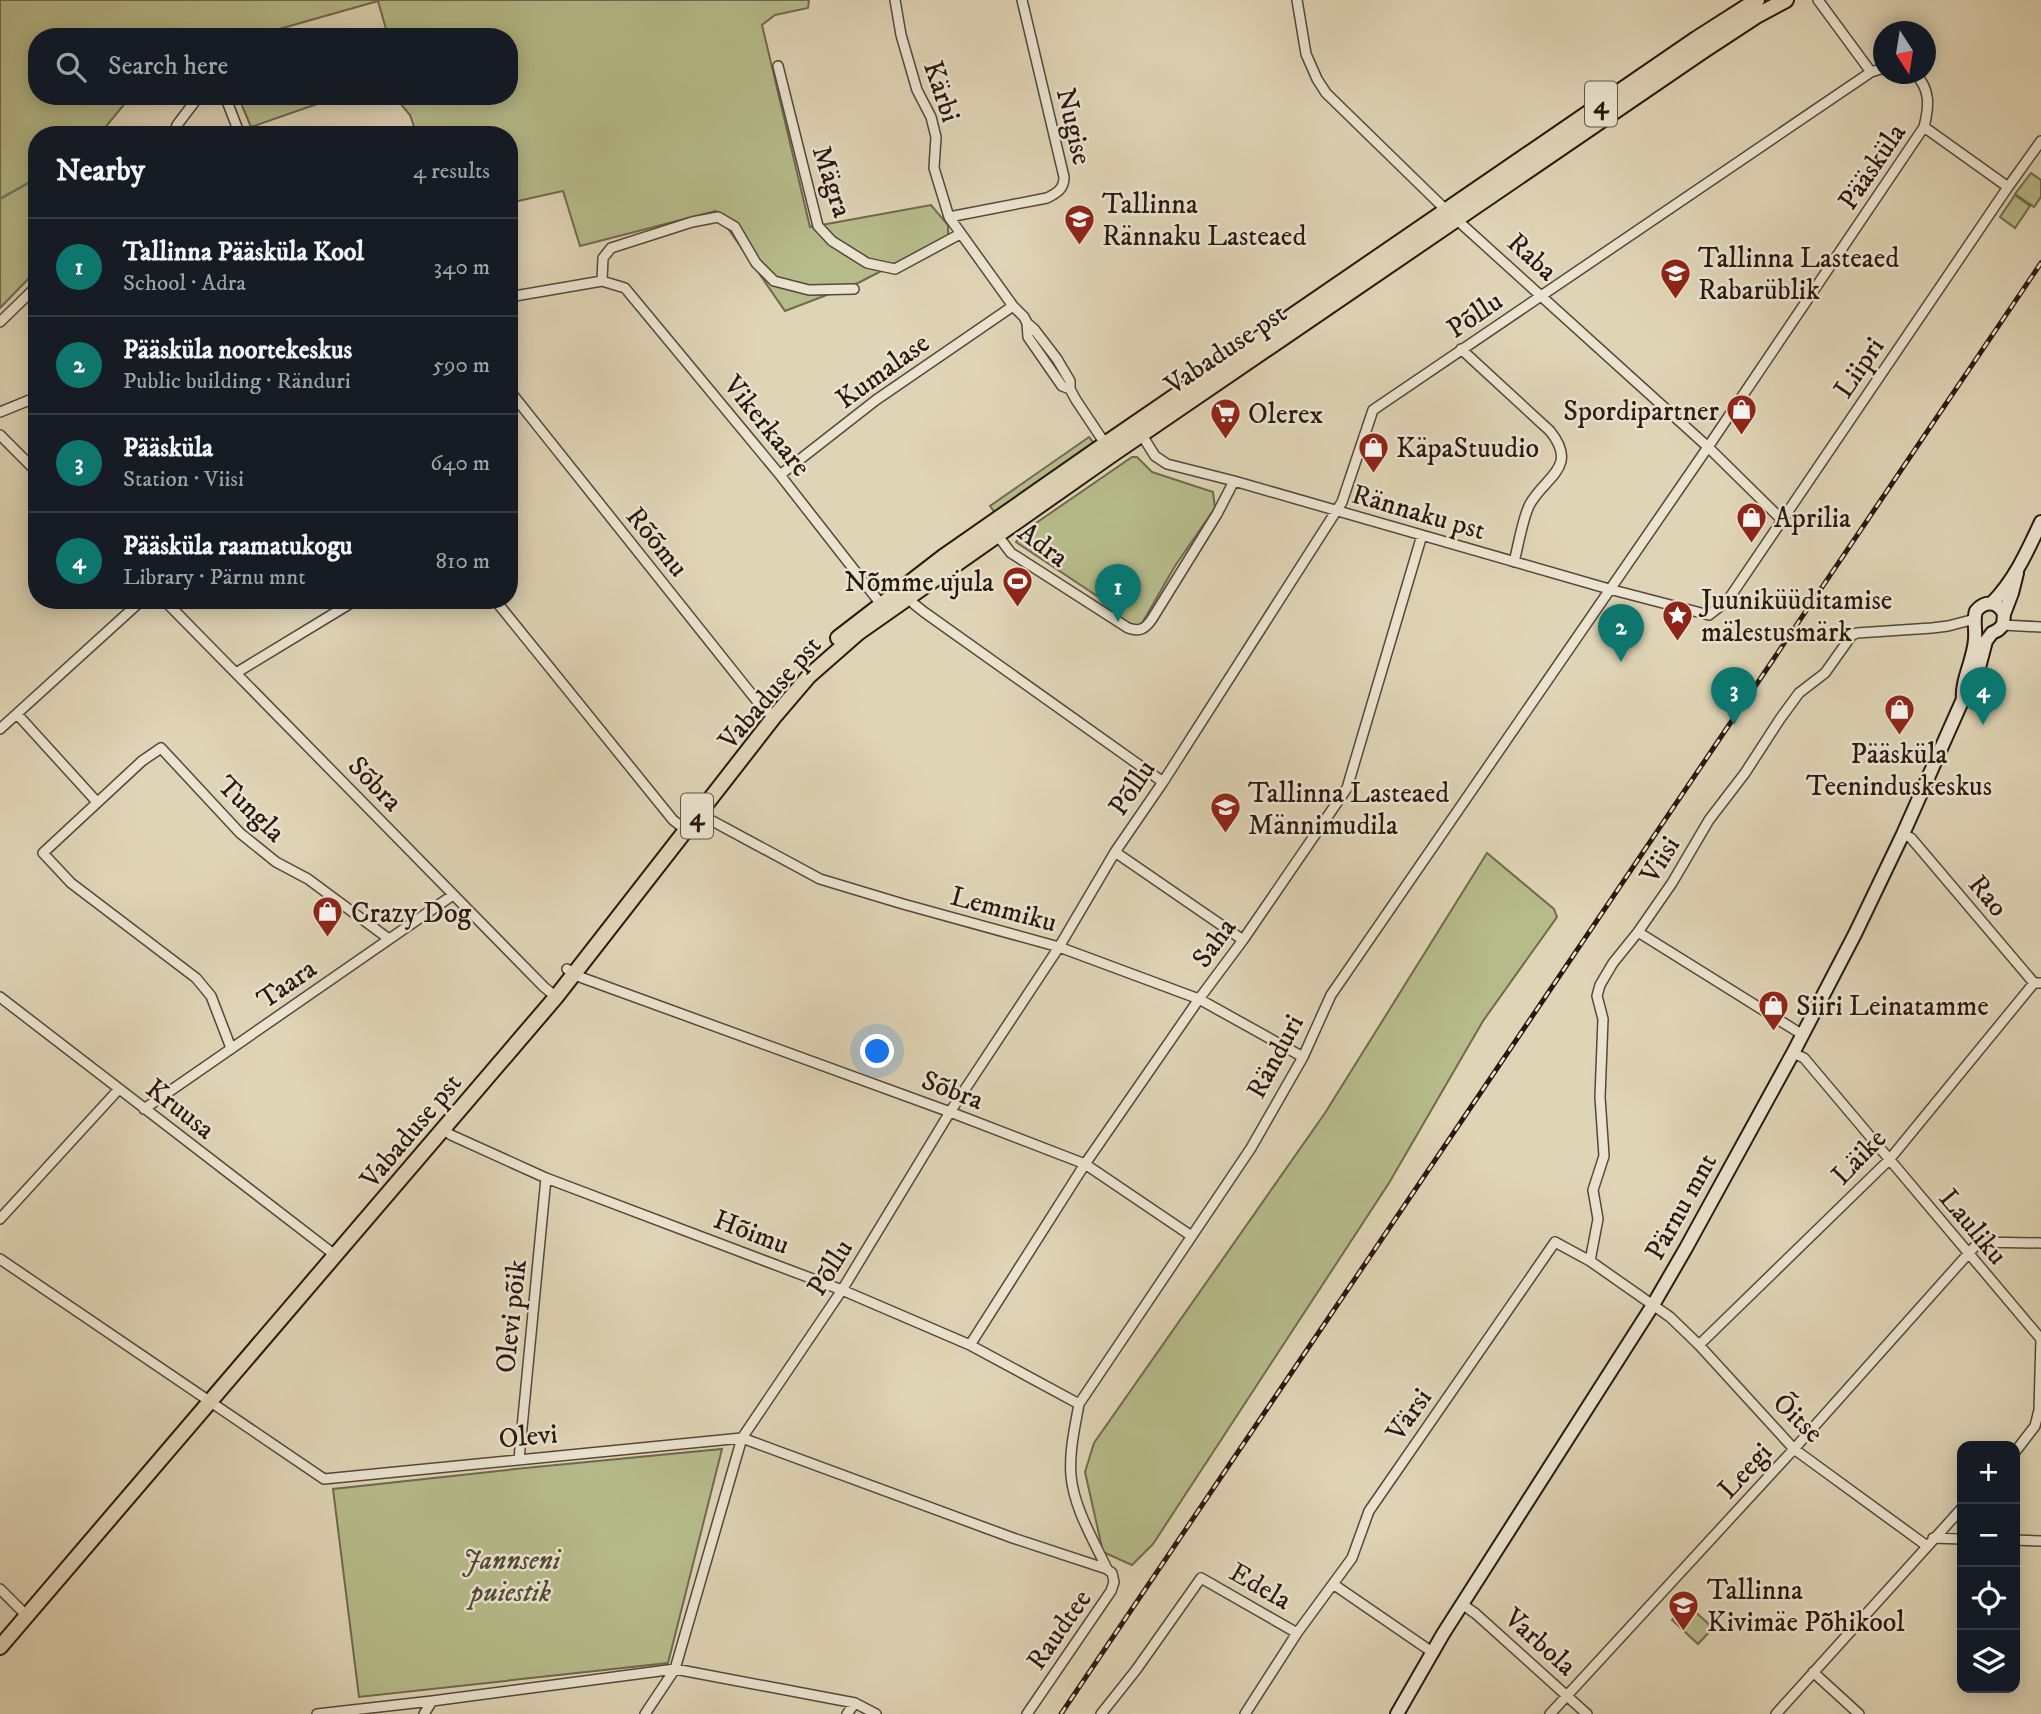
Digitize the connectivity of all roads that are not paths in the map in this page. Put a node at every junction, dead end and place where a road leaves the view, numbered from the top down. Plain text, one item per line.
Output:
1 (895, 0) edge
2 (1022, 0) edge
3 (1297, 0) edge
4 (1757, 0) edge
5 (1786, 0) edge
6 (1818, 0) edge
7 (778, 66) dead end
8 (1871, 72) joint
9 (1924, 84) edge
10 (192, 105) edge
11 (229, 105) edge
12 (177, 126) edge
13 (237, 126) edge
14 (1924, 127) junction
15 (2041, 141) edge
16 (2008, 187) junction
17 (1452, 214) junction
18 (948, 217) junction
19 (960, 233) junction
20 (602, 281) junction
21 (854, 289) dead end
22 (28, 295) edge
23 (518, 295) edge
24 (1542, 295) junction
25 (1013, 306) junction
26 (0, 322) edge
27 (1461, 349) junction
28 (28, 401) edge
29 (518, 401) edge
30 (0, 412) edge
31 (1138, 429) junction
32 (0, 435) edge
33 (1708, 447) junction
34 (1109, 449) junction
35 (28, 463) edge
36 (780, 475) junction
37 (1234, 481) junction
38 (1336, 511) junction
39 (1782, 520) junction
40 (2041, 522) edge
41 (993, 530) junction
42 (1422, 535) junction
43 (1514, 562) junction
44 (2017, 573) junction
45 (1609, 589) junction
46 (909, 597) junction
47 (1992, 603) junction
48 (884, 608) junction
49 (132, 609) edge
50 (173, 609) edge
51 (341, 609) edge
52 (502, 609) edge
53 (1709, 615) joint
54 (1975, 620) junction
55 (2000, 624) junction
56 (2041, 627) edge
57 (236, 673) junction
58 (1963, 699) junction
59 (17, 714) junction
60 (771, 714) junction
61 (0, 729) edge
62 (1163, 782) junction
63 (97, 802) junction
64 (695, 810) junction
65 (682, 827) junction
66 (1903, 834) junction
67 (1115, 852) junction
68 (453, 895) junction
69 (1638, 932) junction
70 (389, 939) junction
71 (1243, 940) junction
72 (1059, 947) junction
73 (571, 971) junction
74 (2037, 983) edge
75 (552, 994) junction
76 (0, 997) edge
77 (1199, 999) junction
78 (1803, 1035) junction
79 (231, 1048) junction
80 (1793, 1053) junction
81 (1303, 1057) junction
82 (118, 1089) junction
83 (144, 1109) junction
84 (950, 1112) junction
85 (443, 1129) junction
86 (1889, 1160) junction
87 (1085, 1164) junction
88 (546, 1178) junction
89 (0, 1219) edge
90 (1190, 1235) junction
91 (2041, 1244) edge
92 (332, 1252) junction
93 (1968, 1254) junction
94 (0, 1259) edge
95 (1590, 1261) junction
96 (842, 1290) junction
97 (1653, 1305) junction
98 (970, 1345) junction
99 (1699, 1345) junction
100 (206, 1399) junction
101 (1079, 1404) junction
102 (742, 1438) junction
103 (2020, 1446) edge
104 (1794, 1449) junction
105 (519, 1459) junction
106 (1957, 1513) edge
107 (1957, 1539) edge
108 (2020, 1540) edge
109 (2041, 1541) edge
110 (1930, 1542) junction
111 (1107, 1569) junction
112 (1333, 1584) junction
113 (0, 1589) edge
114 (1462, 1604) junction
115 (24, 1613) junction
116 (0, 1633) edge
117 (1297, 1633) junction
118 (0, 1647) edge
119 (1432, 1652) junction
120 (675, 1669) junction
121 (1813, 1672) junction
122 (1567, 1695) junction
123 (432, 1701) junction
124 (855, 1703) junction
125 (317, 1714) edge
126 (424, 1714) edge
127 (645, 1714) edge
128 (847, 1714) edge
129 (876, 1714) edge
130 (1027, 1714) edge
131 (1101, 1714) edge
132 (1245, 1714) edge
133 (1397, 1714) edge
134 (1550, 1714) edge
135 (1587, 1714) edge
136 (1776, 1714) edge
137 (1859, 1714) edge

1 - 18 street, Kärbi
2 - 18 street, Nugise
3 - 17 street, Raba
4 - 17 highway, Vabaduse pst / 4
5 - 17 highway, Vabaduse pst / 4
6 - 8 street
7 - 19 street, Mägra
8 - 24 street, Põllu
9 - 14 street, Pääsküla
10 - 12 street
11 - 13 street
14 - 16 street
14 - 33 street, Pääsküla
15 - 16 street, Liipri
16 - 39 street, Liipri
17 - 24 street, Raba
17 - 31 highway, Vabaduse pst / 4
18 - 19 street, Kärbi
19 - 25 street
20 - 21 street
20 - 23 street
20 - 36 street, Vikerkaare
22 - 26 street
24 - 27 street, Põllu
24 - 33 street, Raba
25 - 34 street
25 - 36 street, Kumalase
27 - 38 street, Põllu
27 - 43 street
28 - 30 street
29 - 60 street, Rõõmu
31 - 34 highway, Vabaduse pst / 4
31 - 37 street, Rännaku pst
32 - 35 street
33 - 39 street, Raba
33 - 45 street, Pääsküla
34 - 41 highway, Vabaduse pst / 4
36 - 48 street, Vikerkaare
37 - 38 street, Rännaku pst
37 - 41 street, Adra
38 - 42 street, Rännaku pst
38 - 62 street, Põllu
39 - 53 street, Liipri
40 - 44 main road, Pärnu mnt
41 - 46 highway, Vabaduse pst / 4
41 - 48 highway, Vabaduse pst / 4
42 - 43 street, Rännaku pst
42 - 71 street, Saha
43 - 45 street, Rännaku pst
44 - 47 main road, Pärnu mnt
44 - 55 main road, Pärnu mnt
45 - 53 street, Rännaku pst
45 - 81 street, Ränduri
46 - 48 highway, Vabaduse pst / 4
46 - 62 street
47 - 54 main road
47 - 55 main road
48 - 60 highway, Vabaduse pst / 4
49 - 59 street
50 - 57 street, Sõbra
51 - 57 street
52 - 65 street
54 - 55 main road
54 - 58 main road, Pärnu mnt
54 - 69 street, Viisi
55 - 56 street
55 - 58 main road, Pärnu mnt
57 - 68 street, Sõbra
58 - 66 main road, Pärnu mnt
59 - 61 street
59 - 63 street
60 - 64 highway, Vabaduse pst / 4
62 - 67 street, Põllu
63 - 70 street, Tungla
63 - 79 street, Tungla
64 - 65 highway, Vabaduse pst / 4
64 - 72 street, Lemmiku
65 - 73 highway, Vabaduse pst / 4
66 - 74 street, Rao
66 - 78 main road, Pärnu mnt
67 - 71 street
67 - 72 street, Põllu
68 - 70 street, Taara
68 - 75 street, Sõbra
69 - 78 street
69 - 95 street, Viisi
70 - 79 street, Taara
71 - 77 street, Saha
72 - 77 street, Lemmiku
72 - 84 street, Põllu
73 - 75 highway, Vabaduse pst / 4
73 - 84 street, Sõbra
74 - 86 street, Läike
75 - 85 highway, Vabaduse pst / 4
75 - 92 highway, Vabaduse pst / 4
76 - 82 street, Kruusa
77 - 81 street, Lemmiku
77 - 87 street, Saha
78 - 80 main road, Pärnu mnt
79 - 83 street, Taara
80 - 86 street, Lauliku
80 - 97 main road, Pärnu mnt
81 - 90 street, Ränduri
82 - 83 street, Kruusa
82 - 89 street
83 - 92 street, Kruusa
84 - 87 street, Sõbra
84 - 96 street, Põllu
85 - 88 street, Hõimu
85 - 92 highway, Vabaduse pst / 4
86 - 93 street, Lauliku
86 - 99 street, Läike
87 - 90 street, Sõbra
87 - 98 street, Saha
88 - 96 street, Hõimu
88 - 105 street, Olevi põik
90 - 101 street, Ränduri
91 - 93 street
92 - 100 highway, Vabaduse pst / 4
93 - 103 street, Lauliku
93 - 104 street, Leegi
94 - 100 street, Olevi
95 - 97 street, Värsi
95 - 112 street, Värsi
96 - 98 street, Hõimu
96 - 102 street, Põllu
97 - 99 street, Õitse
97 - 114 main road, Pärnu mnt
98 - 101 street, Hõimu
99 - 104 street, Õitse
100 - 105 street, Olevi
100 - 115 highway, Vabaduse pst / 4
101 - 111 street, Ränduri
102 - 105 street, Olevi
102 - 111 street, Olevi
102 - 120 street, Põllu
104 - 110 street, Õitse
104 - 122 street, Leegi
106 - 110 street
107 - 110 street
108 - 109 street
110 - 121 street
111 - 130 street, Raudtee
112 - 117 street, Värsi
112 - 119 street
113 - 115 street
114 - 119 main road, Pärnu mnt
114 - 122 street, Varbola
115 - 116 highway, Vabaduse pst / 4
115 - 118 highway, Vabaduse pst / 4
117 - 131 street, Edela
117 - 132 street, Värsi
119 - 133 main road, Pärnu mnt
120 - 123 street
120 - 124 street
120 - 127 street, Põllu
121 - 136 street
121 - 137 street
122 - 134 street, Leegi
122 - 135 street, Varbola
123 - 125 street
123 - 126 street
124 - 128 street
124 - 129 street

